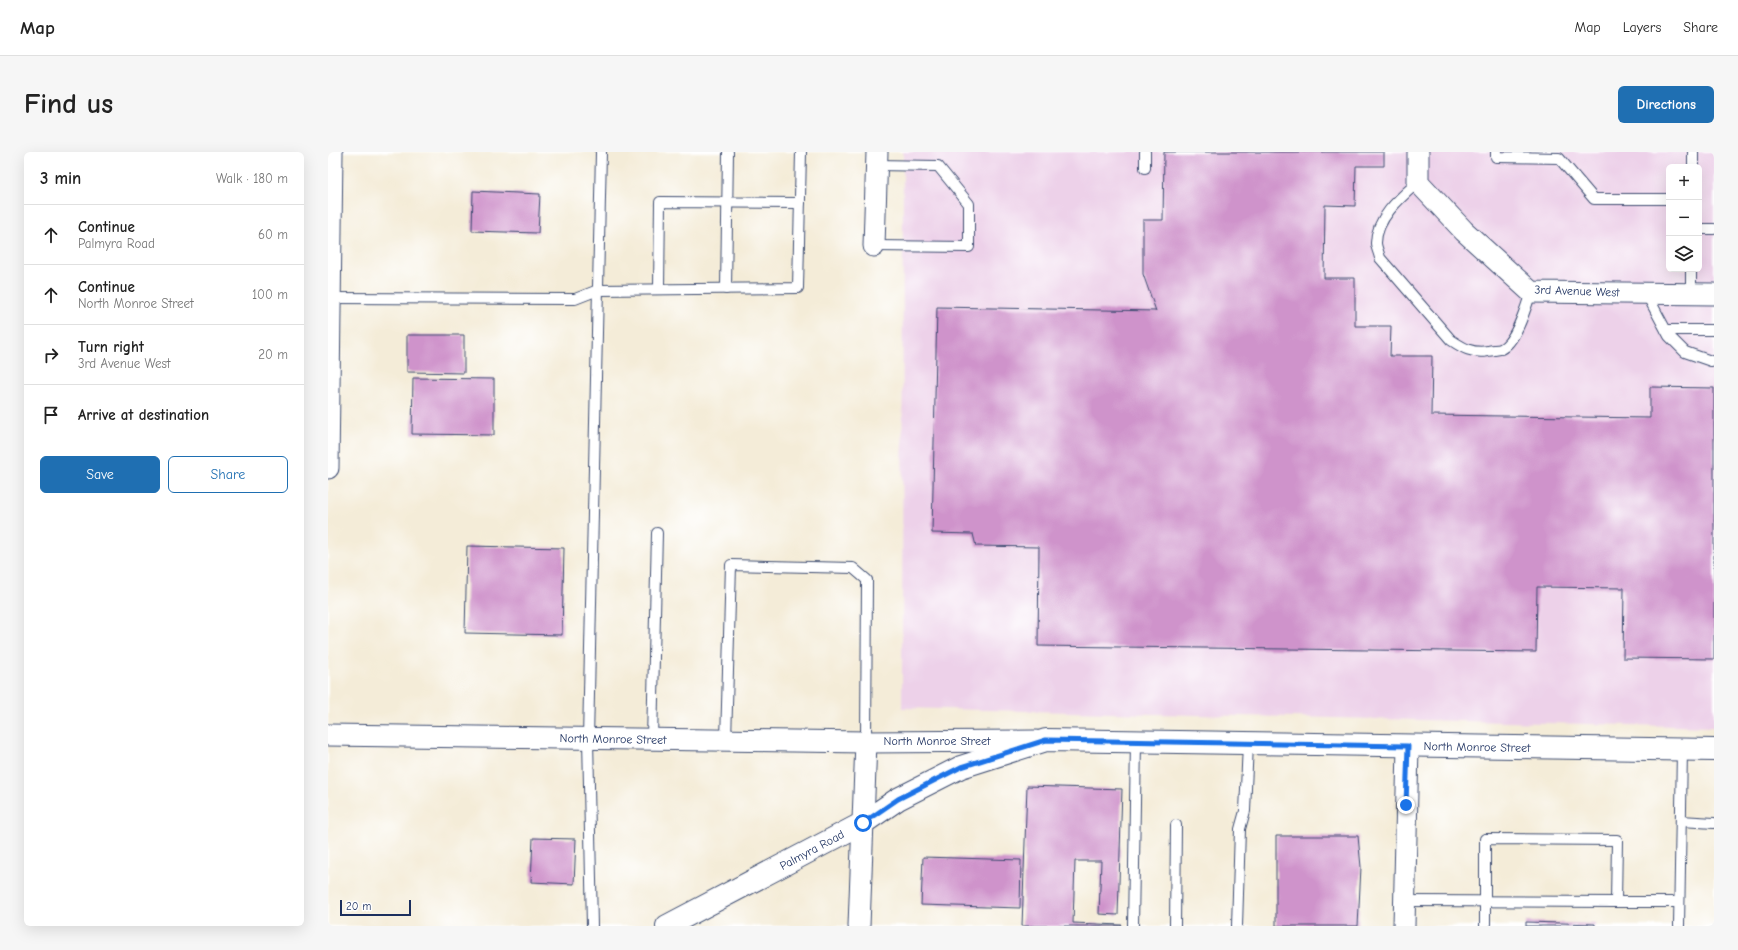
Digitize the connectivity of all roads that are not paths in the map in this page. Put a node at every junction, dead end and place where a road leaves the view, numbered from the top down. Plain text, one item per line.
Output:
1 (332, 152) edge
2 (601, 152) edge
3 (728, 152) edge
4 (801, 152) edge
5 (1145, 152) edge
6 (1418, 152) edge
7 (1496, 152) edge
8 (1693, 152) edge
9 (876, 159) edge
10 (1693, 164) edge
11 (1145, 168) dead end
12 (1418, 182) junction
13 (1666, 199) edge
14 (727, 202) junction
15 (800, 203) junction
16 (1702, 229) edge
17 (1714, 229) edge
18 (874, 246) joint
19 (1691, 272) edge
20 (659, 289) junction
21 (726, 289) junction
22 (598, 290) junction
23 (1532, 292) junction
24 (1646, 293) junction
25 (1691, 293) junction
26 (1714, 294) edge
27 (330, 298) junction
28 (1666, 330) junction
29 (1714, 330) edge
30 (1711, 361) dead end
31 (328, 468) edge
32 (657, 533) dead end
33 (328, 735) edge
34 (588, 739) junction
35 (652, 739) junction
36 (726, 740) junction
37 (1046, 740) junction
38 (866, 742) junction
39 (1136, 742) junction
40 (1248, 744) junction
41 (1408, 746) junction
42 (1682, 750) junction
43 (1714, 750) edge
44 (1681, 821) junction
45 (1714, 822) edge
46 (863, 823) junction
47 (1176, 825) dead end
48 (1404, 901) junction
49 (1485, 902) junction
50 (1616, 902) junction
51 (1679, 902) junction
52 (592, 926) edge
53 (667, 926) edge
54 (859, 926) edge
55 (1133, 926) edge
56 (1175, 926) edge
57 (1237, 926) edge
58 (1404, 926) edge
59 (1484, 926) edge
60 (1679, 926) edge

1 - 27 street
2 - 22 lane
3 - 14 lane
4 - 15 lane
5 - 11 lane
6 - 12 street
7 - 13 lane
8 - 10 lane
9 - 18 street
9 - 18 lane
12 - 23 street, 3rd Avenue West
12 - 23 lane
14 - 15 lane
14 - 20 lane
14 - 21 lane
15 - 21 lane
16 - 17 lane
19 - 25 lane
20 - 21 lane
20 - 22 lane
22 - 27 lane
22 - 34 lane
23 - 24 street, 3rd Avenue West
24 - 25 street, 3rd Avenue West
24 - 28 lane
25 - 26 street, 3rd Avenue West
27 - 31 street
28 - 29 lane
28 - 30 lane
32 - 35 lane
33 - 34 street, North Monroe Street
34 - 35 street, North Monroe Street
34 - 52 lane
35 - 36 street, North Monroe Street
36 - 38 street, North Monroe Street
36 - 38 lane
37 - 38 street, North Monroe Street
37 - 39 main road, North Monroe Street
37 - 46 main road, Palmyra Road
38 - 46 street
39 - 40 main road, North Monroe Street
39 - 55 lane
40 - 41 main road, North Monroe Street
40 - 57 lane
41 - 42 main road, North Monroe Street
41 - 48 street
42 - 43 main road, North Monroe Street
42 - 44 lane
44 - 45 lane
44 - 51 lane
46 - 53 main road, Palmyra Road
46 - 54 street
47 - 56 lane
48 - 49 lane
48 - 58 street
49 - 50 lane
49 - 50 lane
49 - 59 lane
50 - 51 lane
51 - 60 lane

